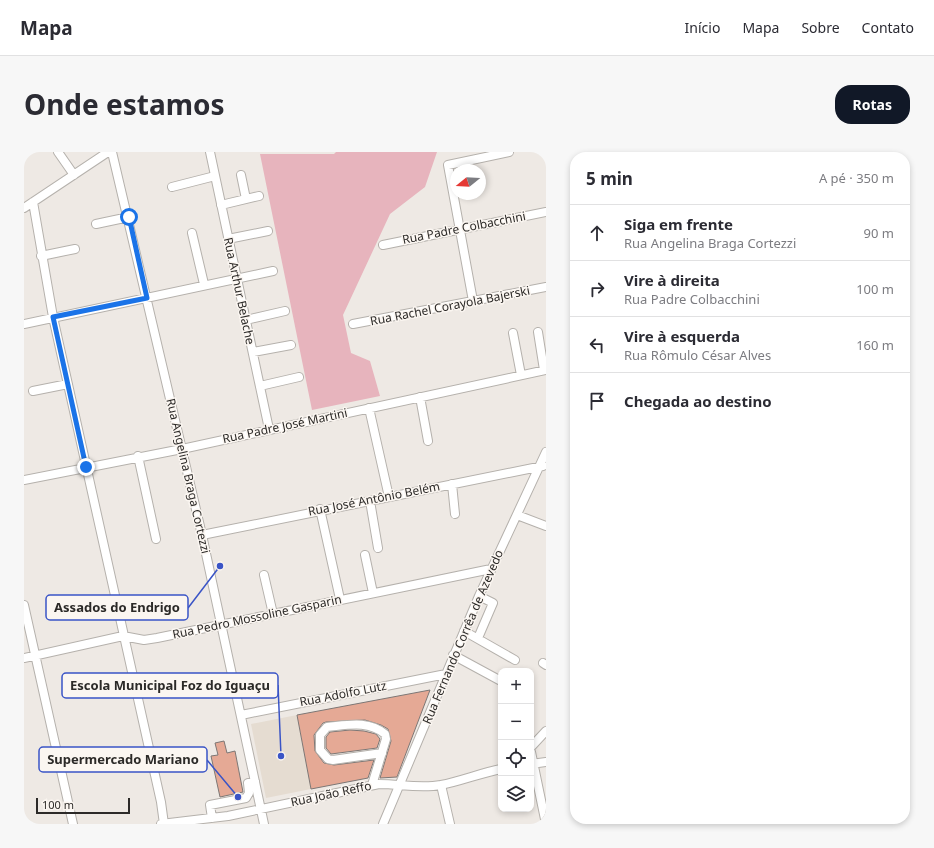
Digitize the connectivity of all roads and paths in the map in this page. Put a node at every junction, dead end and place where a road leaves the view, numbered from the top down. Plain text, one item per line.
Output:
1 (58, 152) edge
2 (108, 152) edge
3 (112, 152) edge
4 (210, 152) edge
5 (509, 152) edge
6 (74, 175) junction
7 (241, 175) dead end
8 (215, 176) junction
9 (172, 187) dead end
10 (259, 196) dead end
11 (246, 199) junction
12 (33, 202) junction
13 (221, 205) junction
14 (25, 207) edge
15 (546, 212) edge
16 (129, 217) junction
17 (96, 224) dead end
18 (460, 229) junction
19 (268, 230) dead end
20 (192, 233) dead end
21 (228, 238) junction
22 (383, 245) dead end
23 (75, 249) dead end
24 (41, 256) junction
25 (273, 271) dead end
26 (237, 278) junction
27 (204, 284) junction
28 (546, 287) edge
29 (147, 298) junction
30 (473, 301) junction
31 (285, 311) dead end
32 (53, 317) junction
33 (246, 320) junction
34 (24, 324) edge
35 (353, 324) dead end
36 (538, 332) dead end
37 (512, 333) dead end
38 (291, 345) dead end
39 (253, 352) junction
40 (545, 370) edge
41 (521, 374) junction
42 (298, 377) dead end
43 (68, 384) junction
44 (260, 386) junction
45 (32, 391) dead end
46 (420, 397) junction
47 (369, 408) junction
48 (269, 429) junction
49 (428, 441) dead end
50 (182, 449) junction
51 (546, 452) edge
52 (138, 456) junction
53 (543, 466) edge
54 (86, 467) junction
55 (24, 480) edge
56 (452, 484) junction
57 (389, 497) junction
58 (370, 501) junction
59 (320, 509) junction
60 (456, 514) dead end
61 (517, 515) junction
62 (546, 526) edge
63 (202, 534) junction
64 (156, 539) dead end
65 (378, 548) dead end
66 (365, 555) dead end
67 (491, 569) junction
68 (264, 575) dead end
69 (372, 593) junction
70 (479, 596) junction
71 (340, 599) junction
72 (24, 605) edge
73 (273, 614) junction
74 (220, 625) junction
75 (464, 631) junction
76 (123, 636) junction
77 (478, 638) junction
78 (453, 655) junction
79 (35, 656) junction
80 (24, 658) edge
81 (515, 660) dead end
82 (446, 674) junction
83 (498, 679) edge
84 (241, 715) junction
85 (546, 731) edge
86 (534, 744) edge
87 (382, 754) junction
88 (546, 762) edge
89 (534, 764) edge
90 (498, 770) edge
91 (534, 773) edge
92 (255, 781) junction
93 (400, 784) junction
94 (372, 785) junction
95 (441, 785) junction
96 (261, 809) junction
97 (212, 818) junction
98 (73, 824) edge
99 (161, 824) edge
100 (164, 824) edge
101 (264, 824) edge
102 (383, 824) edge
103 (450, 824) edge
104 (546, 824) edge

1 - 6 street
2 - 6 street
3 - 16 street, Rua Angelina Braga Cortezzi
4 - 8 street, Rua Arthur Belache
5 - 18 street
6 - 12 street
7 - 11 street
8 - 9 street
8 - 13 street, Rua Arthur Belache
10 - 11 street
11 - 13 street
12 - 14 street
12 - 24 street
13 - 21 street, Rua Arthur Belache
15 - 18 street, Rua Padre Colbacchini
16 - 17 street
16 - 29 street, Rua Angelina Braga Cortezzi
18 - 22 street, Rua Padre Colbacchini
18 - 30 street
19 - 21 street
20 - 27 street
21 - 26 street, Rua Arthur Belache
23 - 24 street
24 - 32 street
25 - 26 street
26 - 27 street
26 - 33 street, Rua Arthur Belache
27 - 29 street
28 - 30 street, Rua Rachel Corayola Bajerski
29 - 32 street
29 - 50 street, Rua Angelina Braga Cortezzi
30 - 35 street, Rua Rachel Corayola Bajerski
31 - 33 street
32 - 34 street
32 - 43 street
33 - 39 street, Rua Arthur Belache
36 - 40 street
37 - 41 street
38 - 39 street
39 - 44 street, Rua Arthur Belache
40 - 41 street, Rua Padre José Martini
41 - 46 street, Rua Padre José Martini
42 - 44 street
43 - 45 street
43 - 54 street
44 - 48 street, Rua Arthur Belache
46 - 47 street, Rua Padre José Martini
46 - 49 street
47 - 48 street, Rua Padre José Martini
47 - 57 street
48 - 50 street, Rua Padre José Martini
50 - 52 street, Rua Padre José Martini
50 - 63 street, Rua Angelina Braga Cortezzi
51 - 53 street, Rua Fernando Corrêa de Azevedo
52 - 54 street, Rua Padre José Martini
52 - 64 street
53 - 56 street, Rua José Antônio Belém
53 - 61 street, Rua Fernando Corrêa de Azevedo
54 - 55 street, Rua Padre José Martini
54 - 76 street
56 - 57 street, Rua José Antônio Belém
56 - 60 street
57 - 58 street, Rua José Antônio Belém
58 - 59 street, Rua José Antônio Belém
58 - 65 street
59 - 63 street, Rua José Antônio Belém
59 - 71 street
61 - 62 street
61 - 67 street, Rua Fernando Corrêa de Azevedo
63 - 74 street, Rua Angelina Braga Cortezzi
66 - 69 street
67 - 69 street, Rua Pedro Mossoline Gasparin
67 - 70 street, Rua Fernando Corrêa de Azevedo
68 - 73 street
69 - 71 street, Rua Pedro Mossoline Gasparin
70 - 75 street, Rua Fernando Corrêa de Azevedo
70 - 77 street
71 - 73 street, Rua Pedro Mossoline Gasparin
72 - 79 street
73 - 74 street, Rua Pedro Mossoline Gasparin
74 - 76 street, Rua Pedro Mossoline Gasparin
74 - 84 street, Rua Angelina Braga Cortezzi
75 - 77 street
75 - 78 street, Rua Fernando Corrêa de Azevedo
76 - 79 street, Rua Pedro Mossoline Gasparin
76 - 100 street
77 - 81 street
78 - 82 street, Rua Fernando Corrêa de Azevedo
78 - 83 street
79 - 80 street, Rua Pedro Mossoline Gasparin
79 - 98 street
82 - 84 street, Rua Adolfo Lutz
82 - 93 street, Rua Fernando Corrêa de Azevedo
84 - 92 street, Rua Angelina Braga Cortezzi
85 - 86 street
87 - 87 street
87 - 94 street
88 - 89 street
90 - 95 street, Rua João Reffo
91 - 104 street
92 - 96 street, Rua Angelina Braga Cortezzi
92 - 97 street
93 - 94 street, Rua João Reffo
93 - 95 street, Rua João Reffo
93 - 102 street, Rua Fernando Corrêa de Azevedo
94 - 96 street, Rua João Reffo
95 - 103 street
96 - 97 street, Rua João Reffo
96 - 101 street, Rua Angelina Braga Cortezzi
97 - 100 street, Rua João Reffo
99 - 100 street, Rua João Reffo

